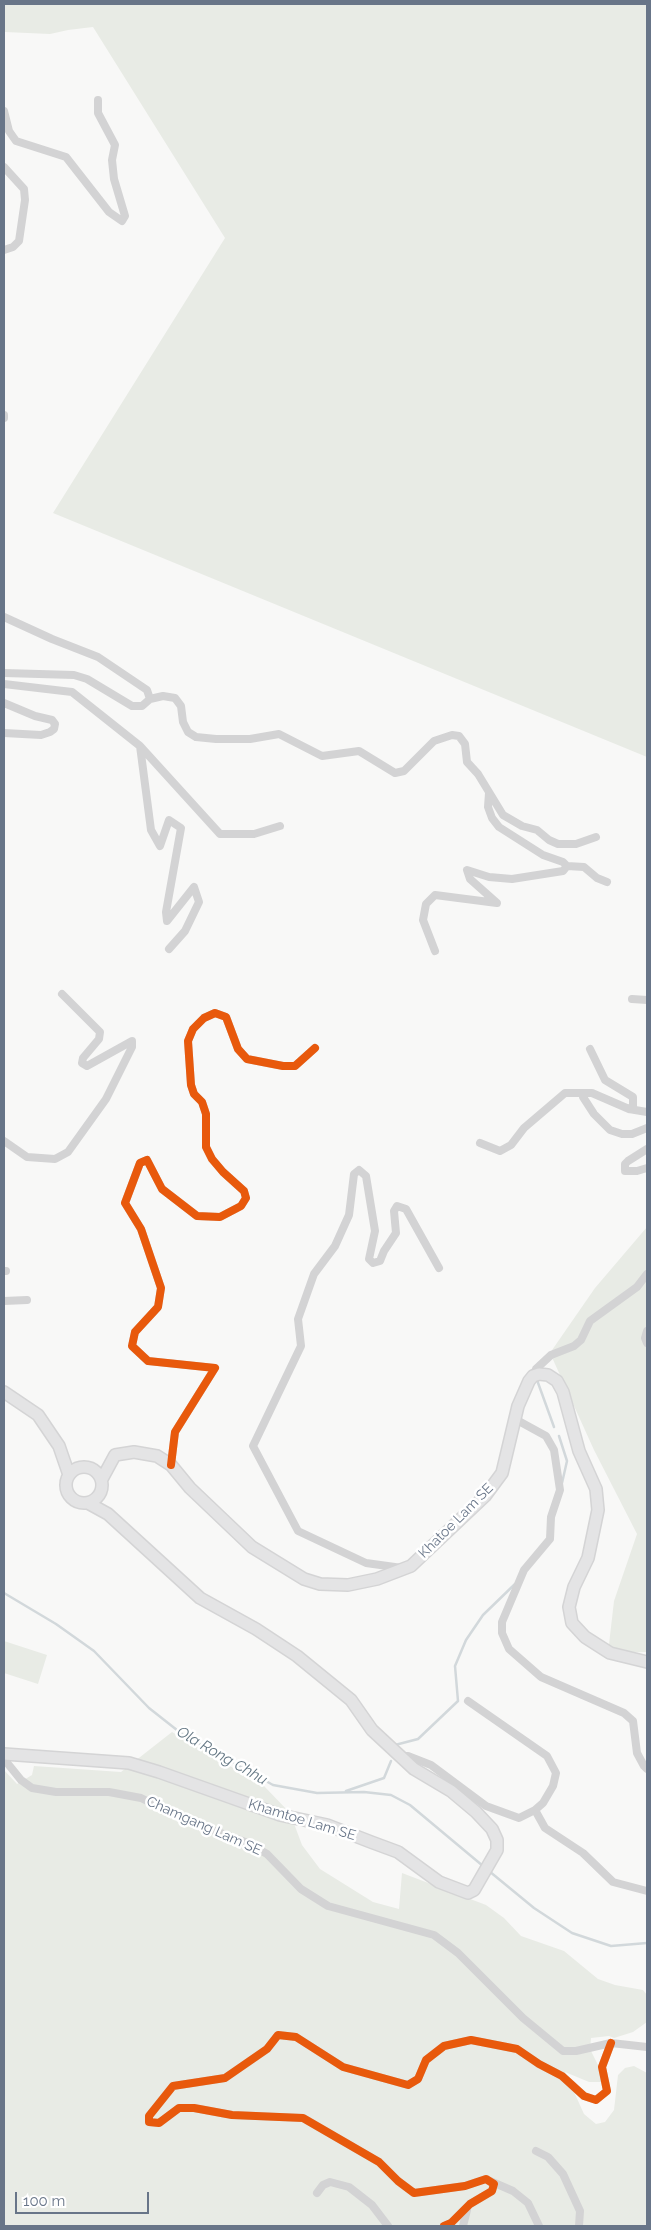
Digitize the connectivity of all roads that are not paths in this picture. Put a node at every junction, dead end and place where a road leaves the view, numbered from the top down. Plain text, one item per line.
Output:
1 (98, 100) dead end
2 (4, 111) edge
3 (4, 167) edge
4 (4, 250) edge
5 (4, 617) edge
6 (4, 673) edge
7 (4, 684) edge
8 (150, 699) junction
9 (4, 703) edge
10 (4, 733) edge
11 (140, 746) junction
12 (489, 793) junction
13 (280, 826) dead end
14 (596, 837) dead end
15 (567, 866) junction
16 (607, 882) dead end
17 (169, 949) dead end
18 (435, 951) dead end
19 (62, 994) dead end
20 (632, 999) dead end
21 (647, 1000) edge
22 (315, 1048) dead end
23 (590, 1049) dead end
24 (583, 1093) junction
25 (629, 1108) junction
26 (647, 1112) edge
27 (647, 1128) edge
28 (4, 1141) edge
29 (480, 1143) dead end
30 (647, 1149) edge
31 (647, 1168) edge
32 (439, 1268) dead end
33 (647, 1274) edge
34 (26, 1300) dead end
35 (4, 1301) edge
36 (647, 1331) edge
37 (647, 1343) edge
38 (533, 1376) junction
39 (4, 1392) edge
40 (514, 1420) junction
41 (111, 1460) junction
42 (171, 1465) junction
43 (91, 1468) junction
44 (74, 1471) junction
45 (102, 1479) junction
46 (100, 1495) junction
47 (88, 1503) junction
48 (108, 1514) junction
49 (412, 1566) junction
50 (647, 1662) edge
51 (468, 1701) dead end
52 (4, 1754) edge
53 (400, 1756) junction
54 (4, 1759) edge
55 (647, 1769) edge
56 (535, 1810) junction
57 (647, 1891) edge
58 (611, 2043) junction
59 (647, 2047) edge
60 (536, 2152) dead end
61 (486, 2179) junction
62 (317, 2193) dead end
63 (470, 2204) junction
64 (388, 2226) edge
65 (444, 2226) edge
66 (463, 2226) edge
67 (539, 2226) edge
68 (579, 2226) edge

1 - 2 street
3 - 4 street
5 - 8 street
6 - 8 street
7 - 11 street
8 - 12 street
9 - 10 street
11 - 13 street
11 - 17 street
12 - 14 street
12 - 15 street
15 - 16 street
15 - 18 street
19 - 28 street
20 - 21 street
22 - 42 street
23 - 25 street
24 - 25 street
24 - 27 street
24 - 29 street
25 - 26 street
30 - 31 street
32 - 49 street
33 - 38 street
34 - 35 street
36 - 37 street
38 - 40 main road, Khatoe Lam SE
38 - 50 main road
39 - 44 main road
40 - 49 main road, Khatoe Lam SE
40 - 55 street
41 - 42 main road, Khatoe Lam SE
41 - 43 main road, Khatoe Lam SE
41 - 45 main road
42 - 49 main road, Khatoe Lam SE
43 - 44 main road
43 - 45 main road
44 - 47 main road
45 - 46 main road
46 - 47 main road
46 - 48 main road, Khamtoe Lam SE
47 - 48 main road, Khamtoe Lam SE
48 - 53 main road, Khamtoe Lam SE
51 - 56 street
52 - 53 main road, Khamtoe Lam SE
53 - 56 street
54 - 58 street, Chamgang Lam SE
56 - 57 street
58 - 59 street, Chamgang Lam SE
58 - 61 street
60 - 68 street
61 - 63 street
61 - 67 street
62 - 64 street
63 - 65 street
63 - 66 street

